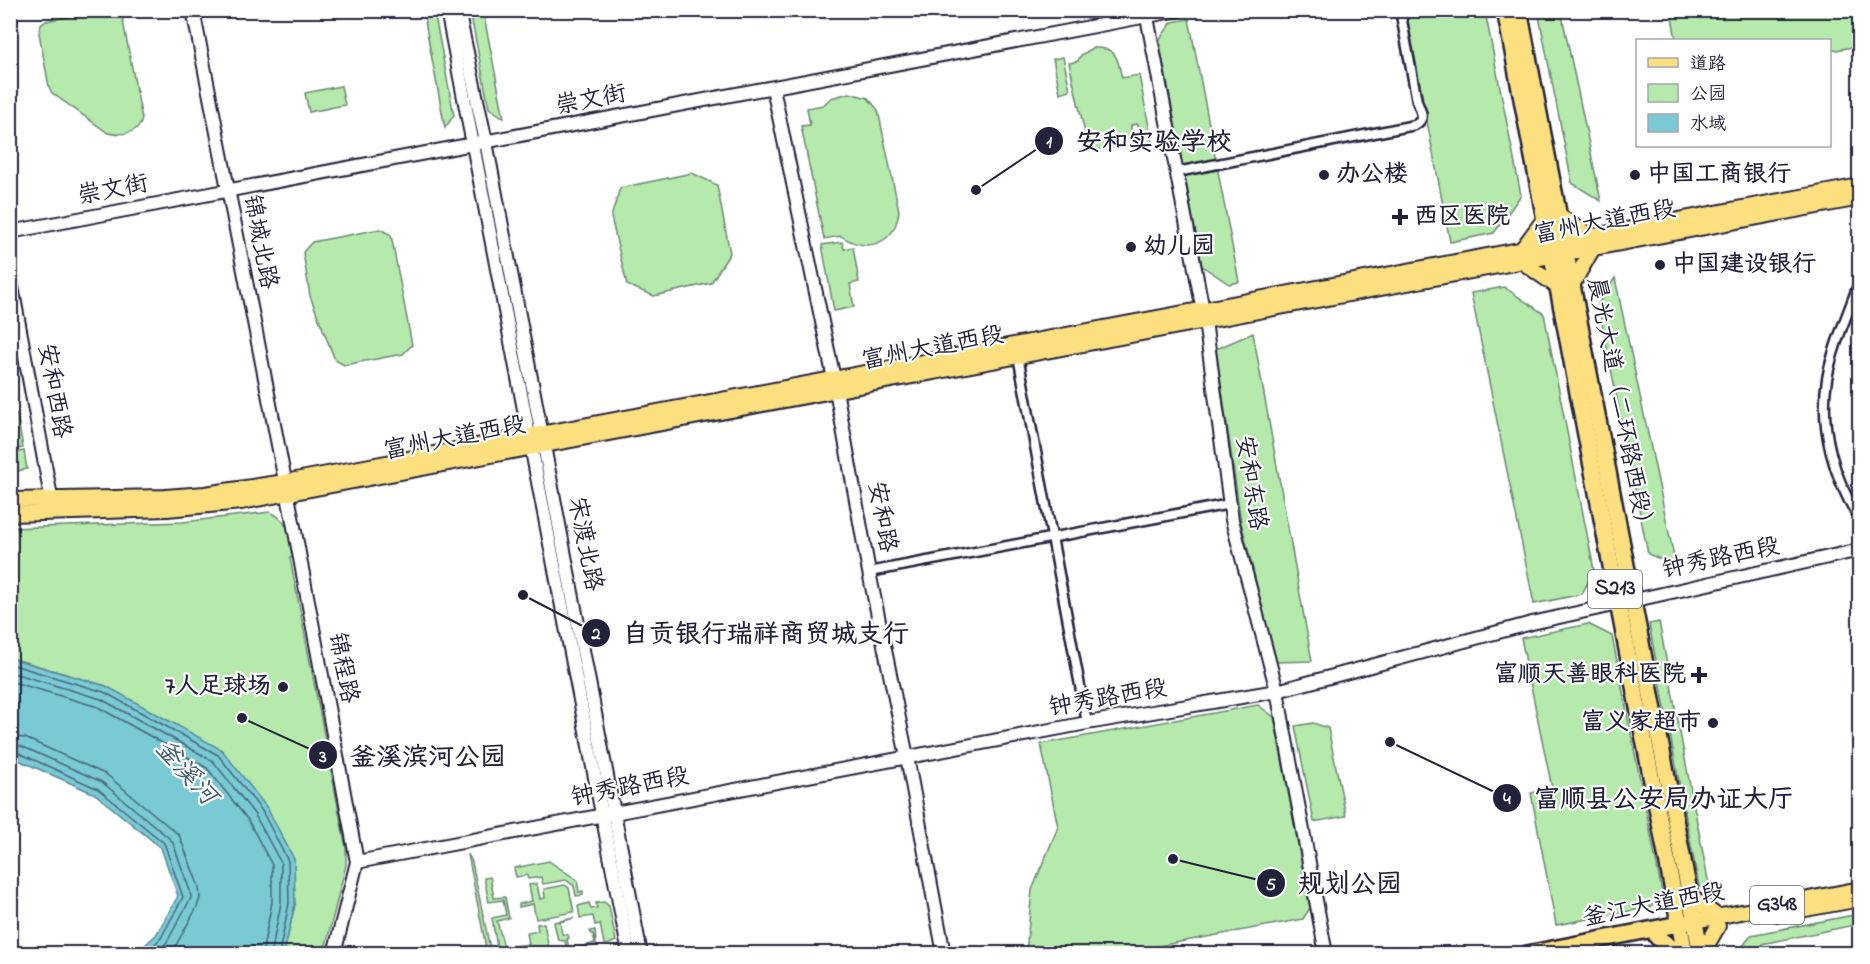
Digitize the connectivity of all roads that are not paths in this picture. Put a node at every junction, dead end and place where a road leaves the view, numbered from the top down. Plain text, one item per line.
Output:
1 (193, 10) edge
2 (447, 10) edge
3 (458, 10) edge
4 (1179, 10) edge
5 (1400, 10) edge
6 (1505, 10) edge
7 (1519, 10) edge
8 (1147, 16) junction
9 (773, 88) junction
10 (479, 143) junction
11 (1178, 172) junction
12 (1860, 186) edge
13 (228, 190) junction
14 (1860, 198) edge
15 (1552, 217) junction
16 (10, 232) edge
17 (1592, 242) junction
18 (1558, 248) junction
19 (1522, 255) junction
20 (10, 276) edge
21 (1860, 279) edge
22 (1565, 286) junction
23 (1204, 315) junction
24 (1018, 356) junction
25 (835, 385) junction
26 (537, 441) junction
27 (286, 488) junction
28 (10, 500) edge
29 (1230, 504) junction
30 (52, 506) junction
31 (10, 514) edge
32 (1860, 520) edge
33 (1053, 537) junction
34 (1860, 550) edge
35 (869, 572) junction
36 (1625, 601) junction
37 (1277, 691) junction
38 (1087, 723) junction
39 (907, 757) junction
40 (608, 813) junction
41 (357, 862) junction
42 (1860, 889) edge
43 (1690, 896) junction
44 (1674, 897) junction
45 (1860, 898) edge
46 (1718, 921) junction
47 (1688, 927) junction
48 (1656, 933) junction
49 (333, 954) edge
50 (629, 954) edge
51 (641, 954) edge
52 (944, 954) edge
53 (1326, 954) edge
54 (1527, 954) edge
55 (1573, 954) edge
56 (1680, 954) edge
57 (1685, 954) edge
58 (1701, 954) edge

1 - 13 street, 锦城北路
2 - 10 street
3 - 10 street
4 - 8 street, 崇文街
5 - 11 street
6 - 15 highway, 晨光大道（二环路西段）
7 - 15 highway, 晨光大道（二环路西段）
8 - 9 street, 崇文街
8 - 11 street, 安和东路
9 - 10 street, 崇文街
9 - 25 street, 安和路
10 - 13 street, 崇文街
10 - 26 street, 宋渡北路
11 - 23 street, 安和东路
12 - 17 main road, 富州大道西段
13 - 16 street, 崇文街
13 - 27 street, 锦城北路
14 - 17 main road, 富州大道西段
15 - 17 main road
15 - 18 highway, 晨光大道（二环路西段）
15 - 19 main road
17 - 18 main road, 富州大道西段
17 - 22 main road
18 - 19 main road, 富州大道西段
18 - 22 highway, 晨光大道（二环路西段） / S213
19 - 22 main road
19 - 23 main road, 富州大道西段
20 - 30 street, 安和西路
21 - 32 street
22 - 36 highway, 晨光大道（二环路西段） / S213
23 - 24 main road, 富州大道西段
23 - 25 main road, 富州大道西段
23 - 29 street, 安和东路
24 - 25 main road, 富州大道西段
24 - 33 street
25 - 26 main road, 富州大道西段
25 - 35 street, 安和路
26 - 27 main road, 富州大道西段
26 - 40 street, 宋渡北路
27 - 30 main road, 富州大道西段
27 - 41 street, 锦程路
28 - 30 main road, 富州大道西段
29 - 33 street
29 - 37 street, 安和东路
30 - 31 main road, 富州大道西段
33 - 35 street
33 - 38 street
34 - 36 street, 钟秀路西段
35 - 39 street, 安和路
36 - 37 street, 钟秀路西段
36 - 43 highway, 晨光大道（二环路西段） / S213
36 - 44 highway, 晨光大道（二环路西段） / S213
37 - 38 street, 钟秀路西段
37 - 53 street, 安和东路
38 - 39 street, 钟秀路西段
39 - 40 street, 钟秀路西段
39 - 52 street, 安和路
40 - 41 street, 钟秀路西段
40 - 50 street, 宋渡北路
40 - 51 street, 宋渡北路
41 - 49 street
42 - 46 main road, 釜江大道西段 / G348
43 - 46 main road
43 - 47 highway, 晨光大道（二环路西段） / S213
44 - 47 highway, 晨光大道（二环路西段） / S213
44 - 48 highway
45 - 46 main road, 釜江大道西段 / G348
46 - 47 main road, 釜江大道西段 / G348
46 - 58 main road
47 - 48 highway, 釜江大道西段 / G348
47 - 57 highway, 晨光大道（二环路西段） / S213
47 - 58 highway, 晨光大道（二环路西段） / S213
48 - 54 highway, 釜江大道西段 / G348
48 - 55 highway, 釜江大道西段 / G348
48 - 56 highway

